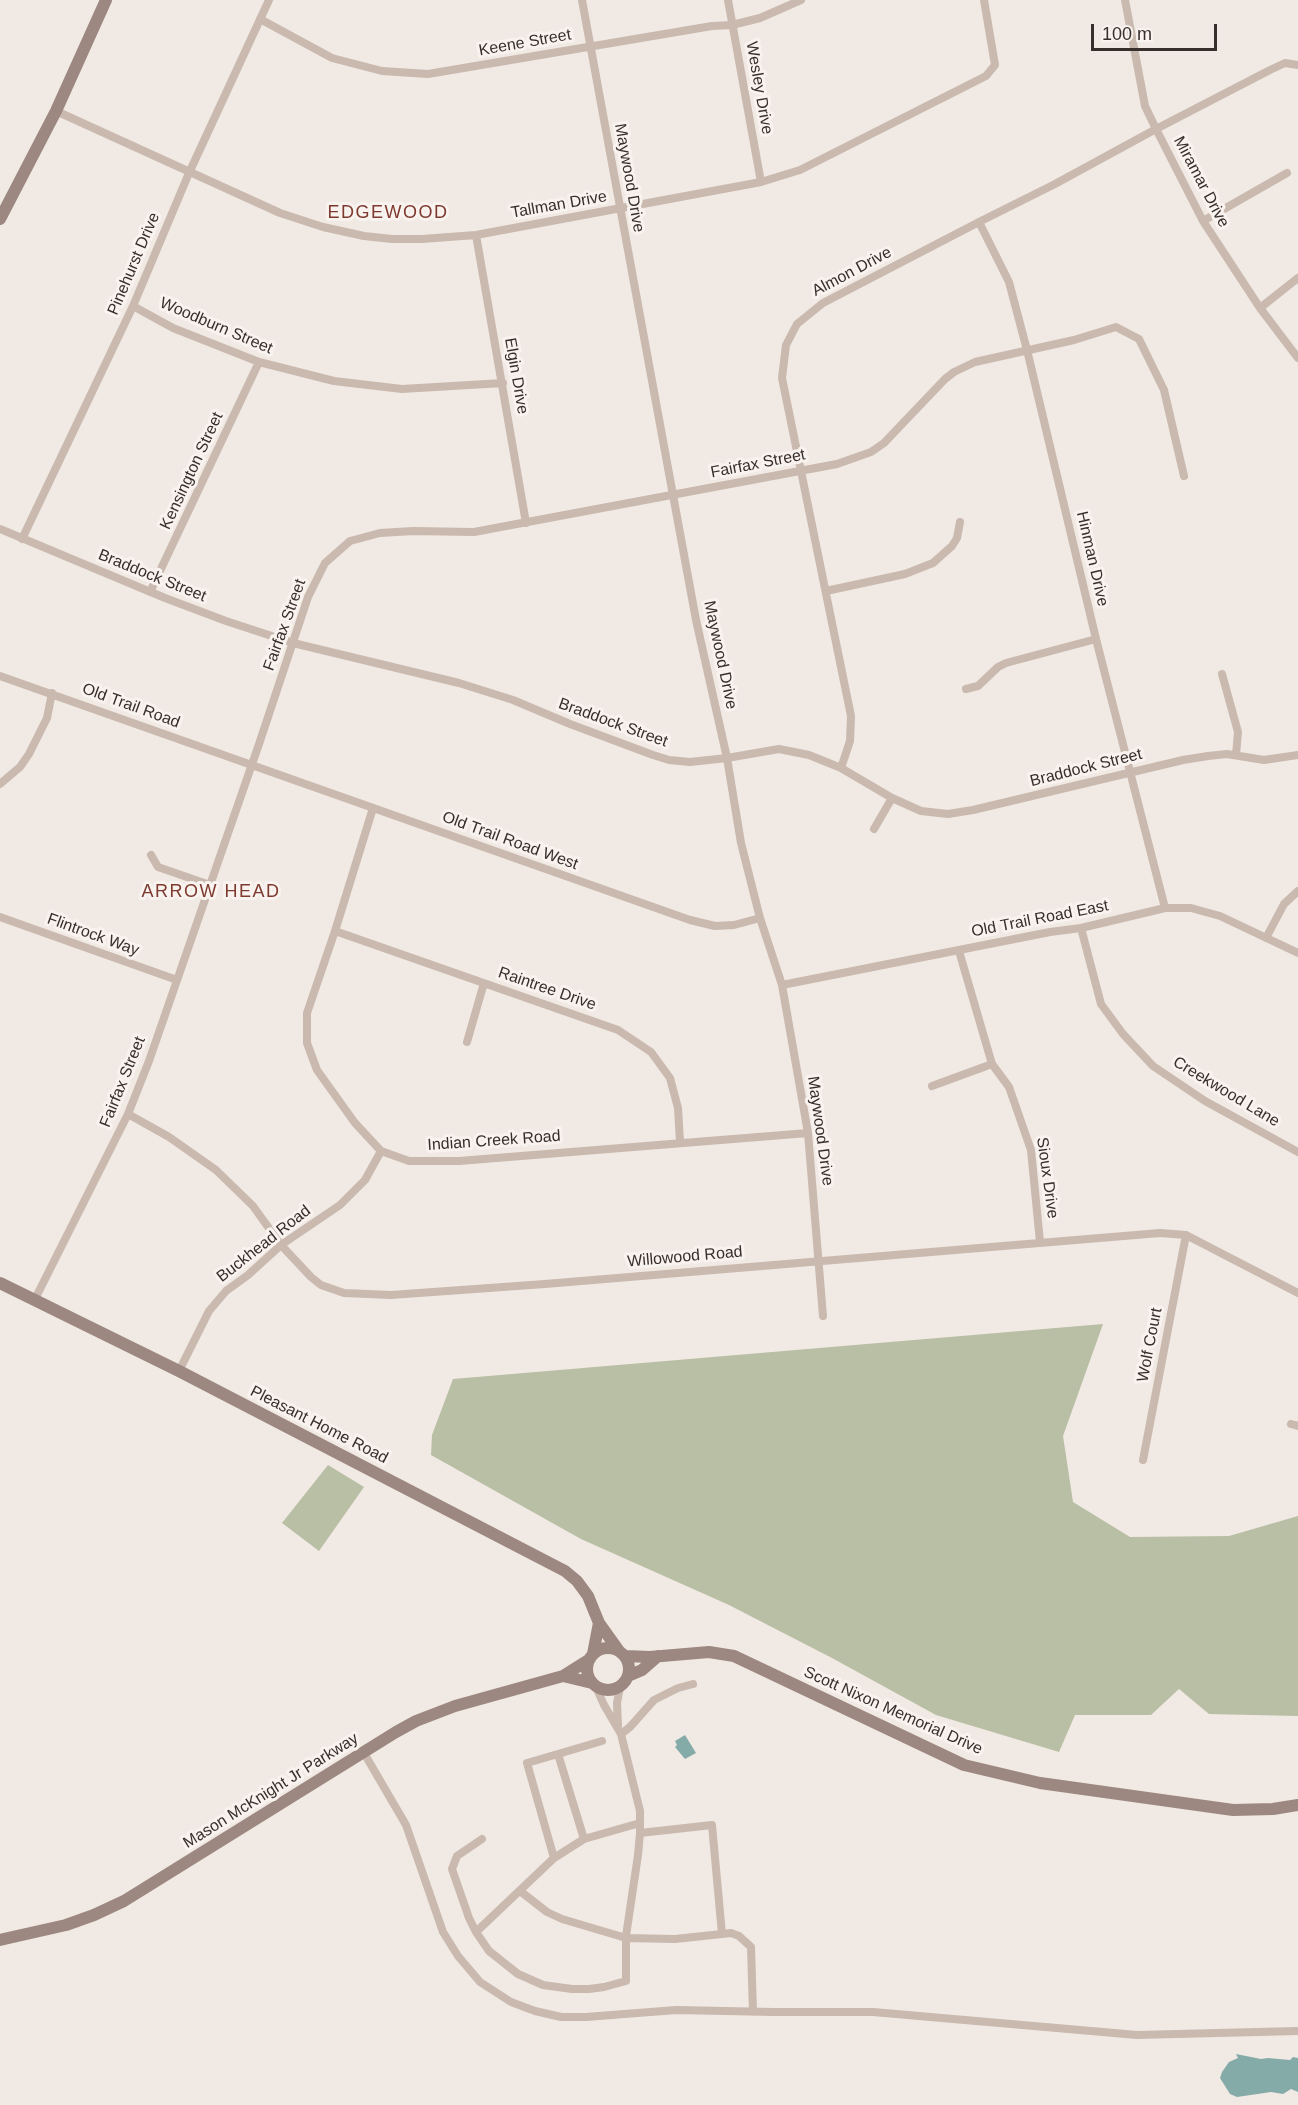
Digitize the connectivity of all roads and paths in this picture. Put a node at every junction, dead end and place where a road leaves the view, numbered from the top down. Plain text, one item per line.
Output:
1 (106, 0) edge
2 (269, 0) edge
3 (582, 0) edge
4 (728, 0) edge
5 (801, 0) edge
6 (984, 0) edge
7 (1125, 0) edge
8 (260, 19) junction
9 (732, 25) junction
10 (591, 47) junction
11 (1298, 65) edge
12 (56, 111) junction
13 (1156, 129) junction
14 (189, 173) junction
15 (1287, 173) dead end
16 (761, 182) junction
17 (619, 209) junction
18 (0, 219) edge
19 (1203, 221) junction
20 (979, 222) junction
21 (476, 235) junction
22 (1298, 278) edge
23 (133, 306) junction
24 (1260, 308) junction
25 (1027, 350) junction
26 (1298, 358) edge
27 (259, 362) junction
28 (502, 383) junction
29 (802, 471) junction
30 (1184, 476) dead end
31 (673, 495) junction
32 (960, 522) dead end
33 (526, 523) junction
34 (0, 529) edge
35 (22, 539) junction
36 (826, 591) junction
37 (150, 592) junction
38 (1096, 639) junction
39 (293, 643) junction
40 (1222, 674) dead end
41 (0, 676) edge
42 (966, 689) dead end
43 (52, 693) junction
44 (1236, 755) junction
45 (1298, 755) edge
46 (727, 758) junction
47 (252, 764) junction
48 (841, 768) junction
49 (1131, 773) junction
50 (0, 784) edge
51 (892, 798) junction
52 (373, 808) junction
53 (874, 830) dead end
54 (151, 855) dead end
55 (210, 885) junction
56 (1298, 891) edge
57 (1165, 908) junction
58 (0, 917) edge
59 (760, 918) junction
60 (1081, 928) junction
61 (335, 931) junction
62 (1266, 938) junction
63 (959, 951) junction
64 (1298, 953) edge
65 (177, 980) junction
66 (484, 983) junction
67 (782, 986) junction
68 (467, 1042) dead end
69 (992, 1064) junction
70 (932, 1086) dead end
71 (128, 1114) junction
72 (808, 1133) junction
73 (680, 1143) junction
74 (381, 1151) junction
75 (1298, 1152) edge
76 (1186, 1235) junction
77 (1040, 1242) junction
78 (281, 1245) junction
79 (819, 1261) junction
80 (0, 1283) edge
81 (1298, 1293) edge
82 (35, 1299) junction
83 (823, 1316) dead end
84 (180, 1371) junction
85 (1143, 1460) dead end
86 (599, 1623) junction
87 (622, 1653) junction
88 (658, 1656) junction
89 (591, 1657) junction
90 (563, 1676) junction
91 (628, 1676) junction
92 (693, 1684) dead end
93 (594, 1685) junction
94 (620, 1687) junction
95 (620, 1730) junction
96 (602, 1741) dead end
97 (364, 1753) junction
98 (558, 1754) junction
99 (1298, 1805) edge
100 (640, 1823) junction
101 (640, 1833) junction
102 (482, 1839) dead end
103 (584, 1839) junction
104 (554, 1858) junction
105 (520, 1891) junction
106 (477, 1932) junction
107 (723, 1934) junction
108 (626, 1938) junction
109 (0, 1940) edge
110 (753, 2012) junction
111 (1298, 2031) edge

1 - 12 main road
2 - 8 street, Pinehurst Drive
3 - 10 street, Maywood Drive
4 - 9 street, Wesley Drive
5 - 9 street, Keene Street
6 - 16 street, Tallman Drive
7 - 13 street, Miramar Drive
8 - 10 street, Keene Street
8 - 14 street, Pinehurst Drive
9 - 10 street, Keene Street
9 - 16 street, Wesley Drive
10 - 17 street, Maywood Drive
11 - 13 street, Almon Drive
12 - 14 street, Tallman Drive
12 - 18 main road
13 - 19 street, Miramar Drive
13 - 20 street, Almon Drive
14 - 21 street, Tallman Drive
14 - 23 street, Pinehurst Drive
15 - 19 street
16 - 17 street, Tallman Drive
17 - 21 street, Tallman Drive
17 - 31 street, Maywood Drive
19 - 24 street, Miramar Drive
20 - 25 street, Hinman Drive
20 - 29 street, Almon Drive
21 - 28 street, Elgin Drive
22 - 24 street
23 - 27 street, Woodburn Street
23 - 35 street, Pinehurst Drive
24 - 26 street, Miramar Drive
25 - 29 street, Fairfax Street
25 - 30 street, Fairfax Street
25 - 38 street, Hinman Drive
27 - 28 street, Woodburn Street
27 - 37 street, Kensington Street
28 - 33 street, Elgin Drive
29 - 31 street, Fairfax Street
29 - 36 street, Almon Drive
31 - 33 street, Fairfax Street
31 - 46 street, Maywood Drive
32 - 36 street
33 - 39 street, Fairfax Street
34 - 35 street, Braddock Street
35 - 37 street, Braddock Street
36 - 48 street, Almon Drive
37 - 39 street, Braddock Street
38 - 42 street
38 - 49 street, Hinman Drive
39 - 46 street, Braddock Street
39 - 47 street, Fairfax Street
40 - 44 street
41 - 43 street, Old Trail Road
43 - 47 street, Old Trail Road
43 - 50 street
44 - 45 street, Braddock Street
44 - 49 street, Braddock Street
46 - 48 street, Braddock Street
46 - 59 street, Maywood Drive
47 - 52 street, Old Trail Road West
47 - 55 street, Fairfax Street
48 - 51 street, Braddock Street
49 - 51 street, Braddock Street
49 - 57 street, Hinman Drive
51 - 53 street
52 - 59 street, Old Trail Road West
52 - 61 street, Indian Creek Road
54 - 55 street
55 - 65 street, Fairfax Street
56 - 62 street
57 - 60 street, Old Trail Road East
57 - 62 street, Old Trail Road East
58 - 65 street, Flintrock Way
59 - 67 street, Maywood Drive
60 - 63 street, Old Trail Road East
60 - 75 street, Creekwood Lane
61 - 66 street, Raintree Drive
61 - 74 street, Indian Creek Road
62 - 64 street, Old Trail Road East
63 - 67 street, Old Trail Road East
63 - 69 street, Sioux Drive
65 - 71 street, Fairfax Street
66 - 68 street
66 - 73 street, Raintree Drive
67 - 72 street, Maywood Drive
69 - 70 street
69 - 77 street, Sioux Drive
71 - 78 street, Willowood Road
71 - 82 street, Fairfax Street
72 - 73 street, Indian Creek Road
72 - 79 street, Maywood Drive
73 - 74 street, Indian Creek Road
74 - 78 street, Buckhead Road
76 - 77 street, Willowood Road
76 - 81 street, Willowood Road
76 - 85 street, Wolf Court
77 - 79 street, Willowood Road
78 - 79 street, Willowood Road
78 - 84 street, Buckhead Road
79 - 83 street, Maywood Drive
80 - 82 main road, Pleasant Home Road
82 - 84 main road, Pleasant Home Road
84 - 86 main road, Pleasant Home Road
86 - 87 main road, Pleasant Home Road
86 - 89 main road
87 - 88 main road, Scott Nixon Memorial Drive
87 - 89 main road
87 - 91 main road
88 - 91 main road
88 - 99 main road, Scott Nixon Memorial Drive
89 - 90 main road, Mason McKnight Jr Parkway
89 - 93 main road
90 - 93 main road, Mason McKnight Jr Parkway
90 - 97 main road, Mason McKnight Jr Parkway
91 - 94 main road
92 - 95 street
93 - 94 main road
93 - 95 street
94 - 95 street
95 - 100 street
96 - 98 street
97 - 109 main road, Mason McKnight Jr Parkway
97 - 110 street
98 - 103 street
98 - 104 street
100 - 101 street
100 - 103 street
101 - 107 street
101 - 108 street
102 - 106 street
103 - 104 street
104 - 105 street
105 - 106 street
105 - 108 street
106 - 108 street
107 - 108 street
107 - 110 street
110 - 111 street

